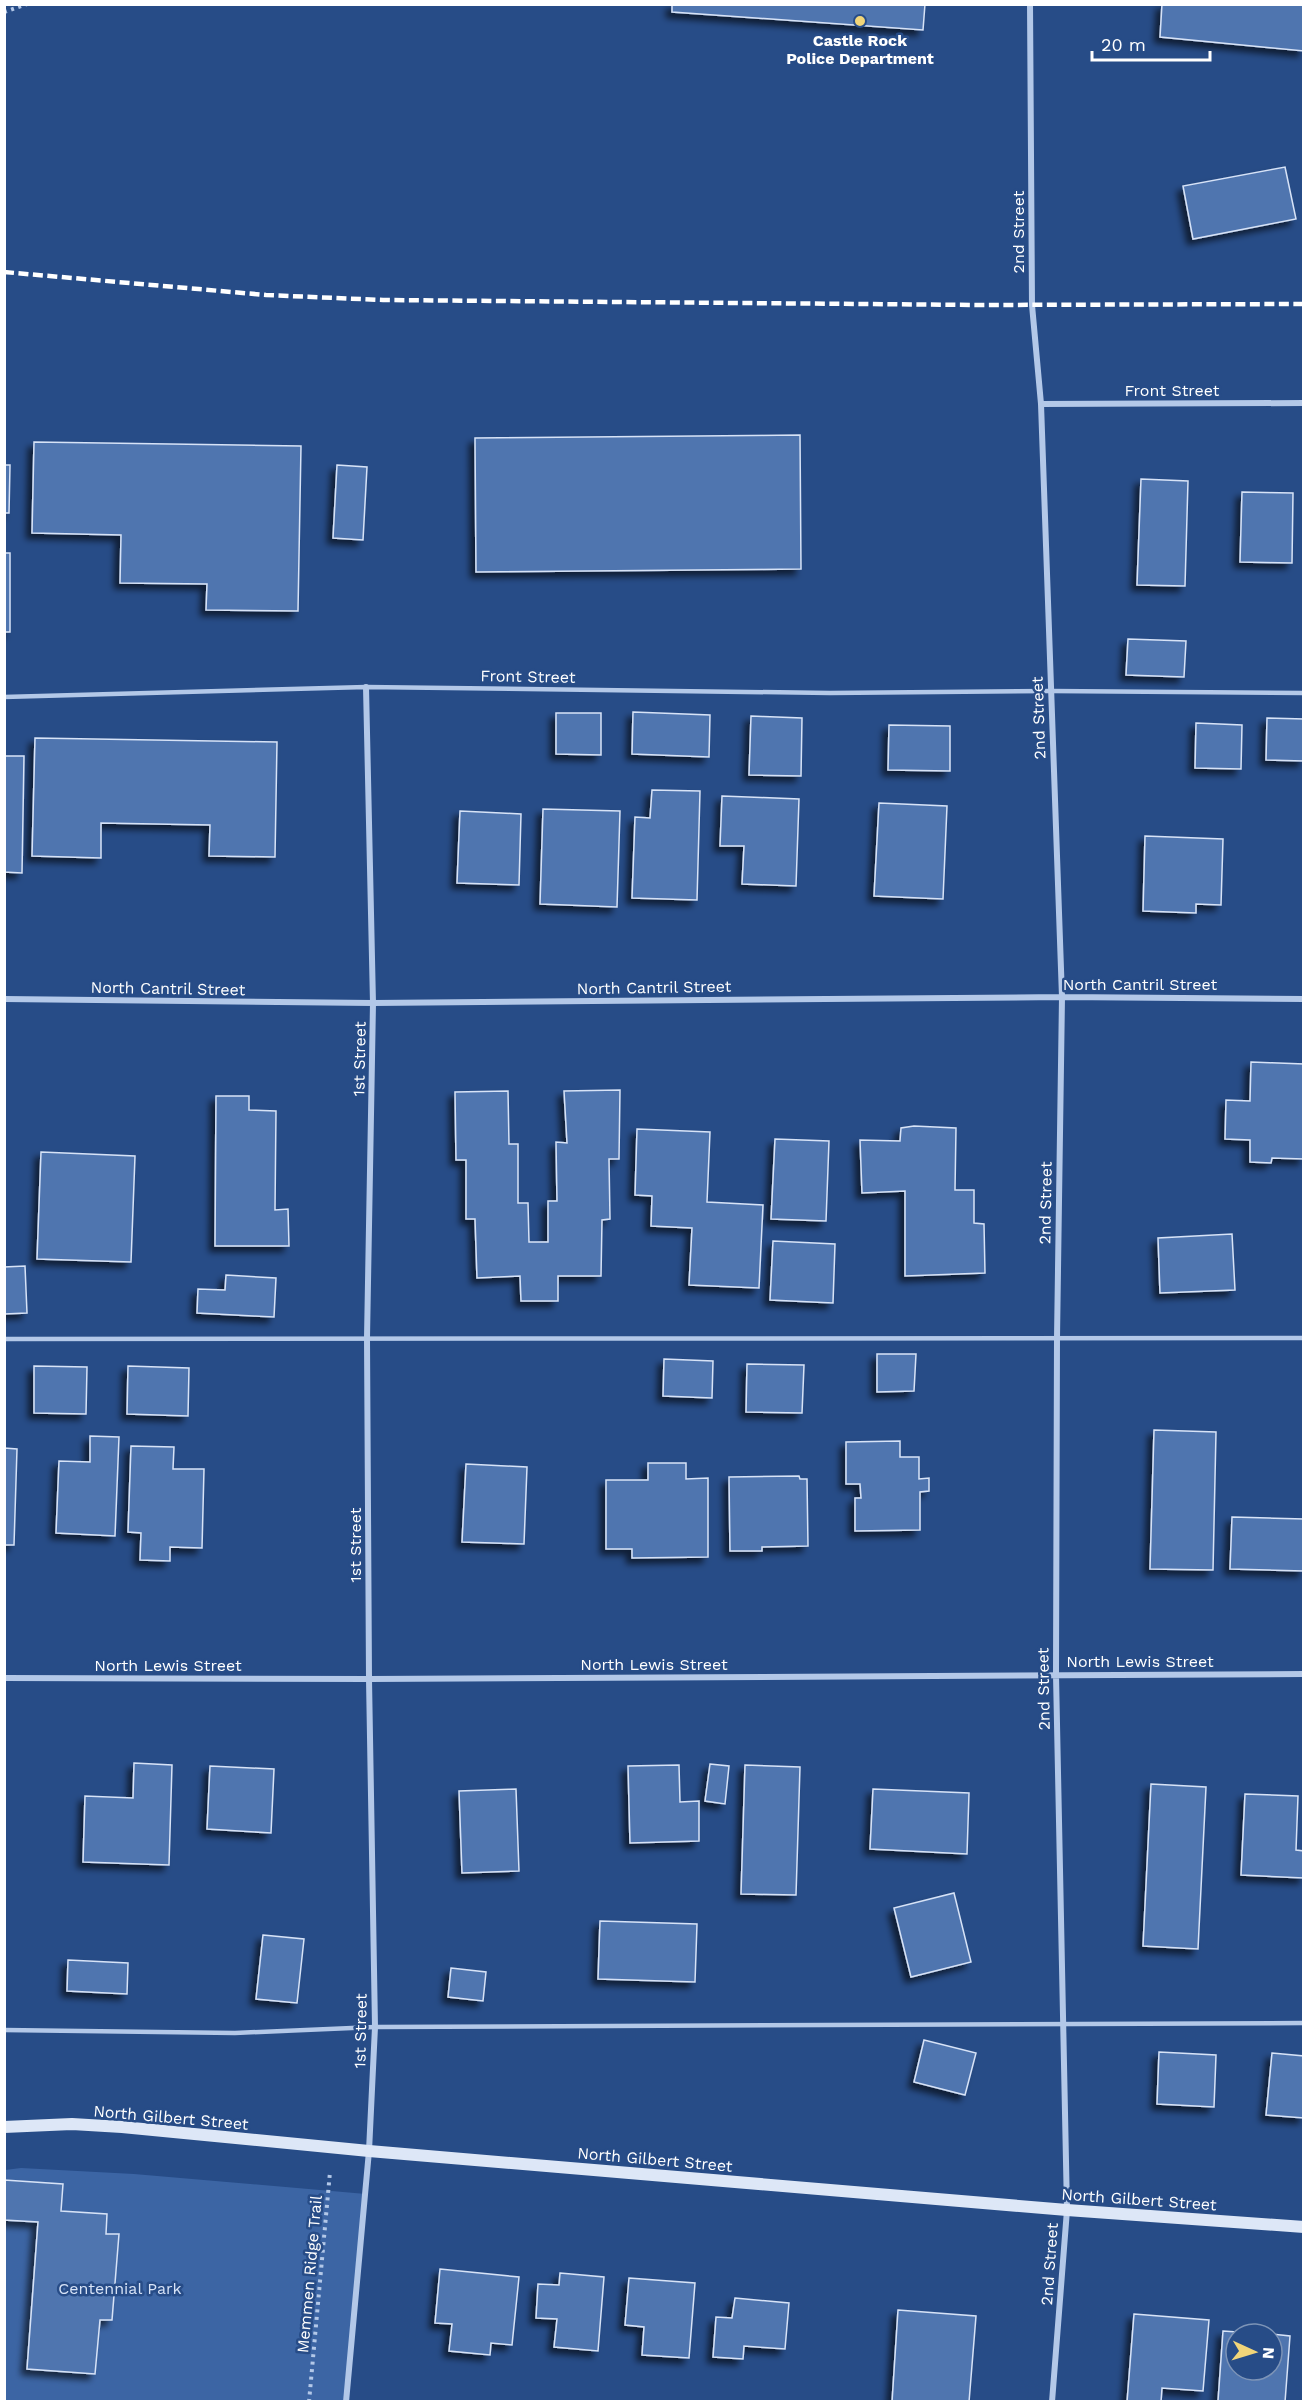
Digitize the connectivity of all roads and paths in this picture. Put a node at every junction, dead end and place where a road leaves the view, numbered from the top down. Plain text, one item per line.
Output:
1 (27, 4) edge
2 (1030, 4) edge
3 (4, 12) edge
4 (1304, 403) edge
5 (1041, 404) junction
6 (366, 687) junction
7 (1050, 691) junction
8 (1304, 693) edge
9 (4, 697) edge
10 (1062, 997) junction
11 (4, 999) edge
12 (1304, 999) edge
13 (373, 1003) junction
14 (4, 1338) edge
15 (367, 1338) junction
16 (1057, 1338) junction
17 (1304, 1338) edge
18 (1304, 1674) edge
19 (1056, 1675) junction
20 (4, 1678) edge
21 (369, 1679) junction
22 (1304, 2023) edge
23 (1062, 2025) junction
24 (375, 2027) junction
25 (4, 2030) edge
26 (4, 2127) edge
27 (333, 2148) junction
28 (369, 2151) junction
29 (1066, 2210) junction
30 (1304, 2227) edge
31 (309, 2402) edge
32 (346, 2402) edge
33 (1052, 2402) edge

1 - 3 path
2 - 5 street, 2nd Street
4 - 5 street, Front Street
5 - 7 street, 2nd Street
6 - 7 lane, Front Street
6 - 9 lane, Front Street
6 - 13 street, 1st Street
7 - 8 lane, Front Street
7 - 10 street, 2nd Street
10 - 12 street, North Cantril Street
10 - 13 street, North Cantril Street
10 - 16 street, 2nd Street
11 - 13 street, North Cantril Street
13 - 15 street, 1st Street
14 - 15 lane
15 - 16 lane
15 - 21 street, 1st Street
16 - 17 lane
16 - 19 street, 2nd Street
18 - 19 street, North Lewis Street
19 - 21 street, North Lewis Street
19 - 23 street, 2nd Street
20 - 21 street, North Lewis Street
21 - 24 street, 1st Street
22 - 23 lane
23 - 24 lane
23 - 29 street, 2nd Street
24 - 25 lane
24 - 28 street, 1st Street
26 - 27 street, North Gilbert Street
27 - 28 street, North Gilbert Street
27 - 31 path, Memmen Ridge Trail
28 - 29 street, North Gilbert Street
28 - 32 street, 1st Street
29 - 30 street, North Gilbert Street
29 - 33 street, 2nd Street

